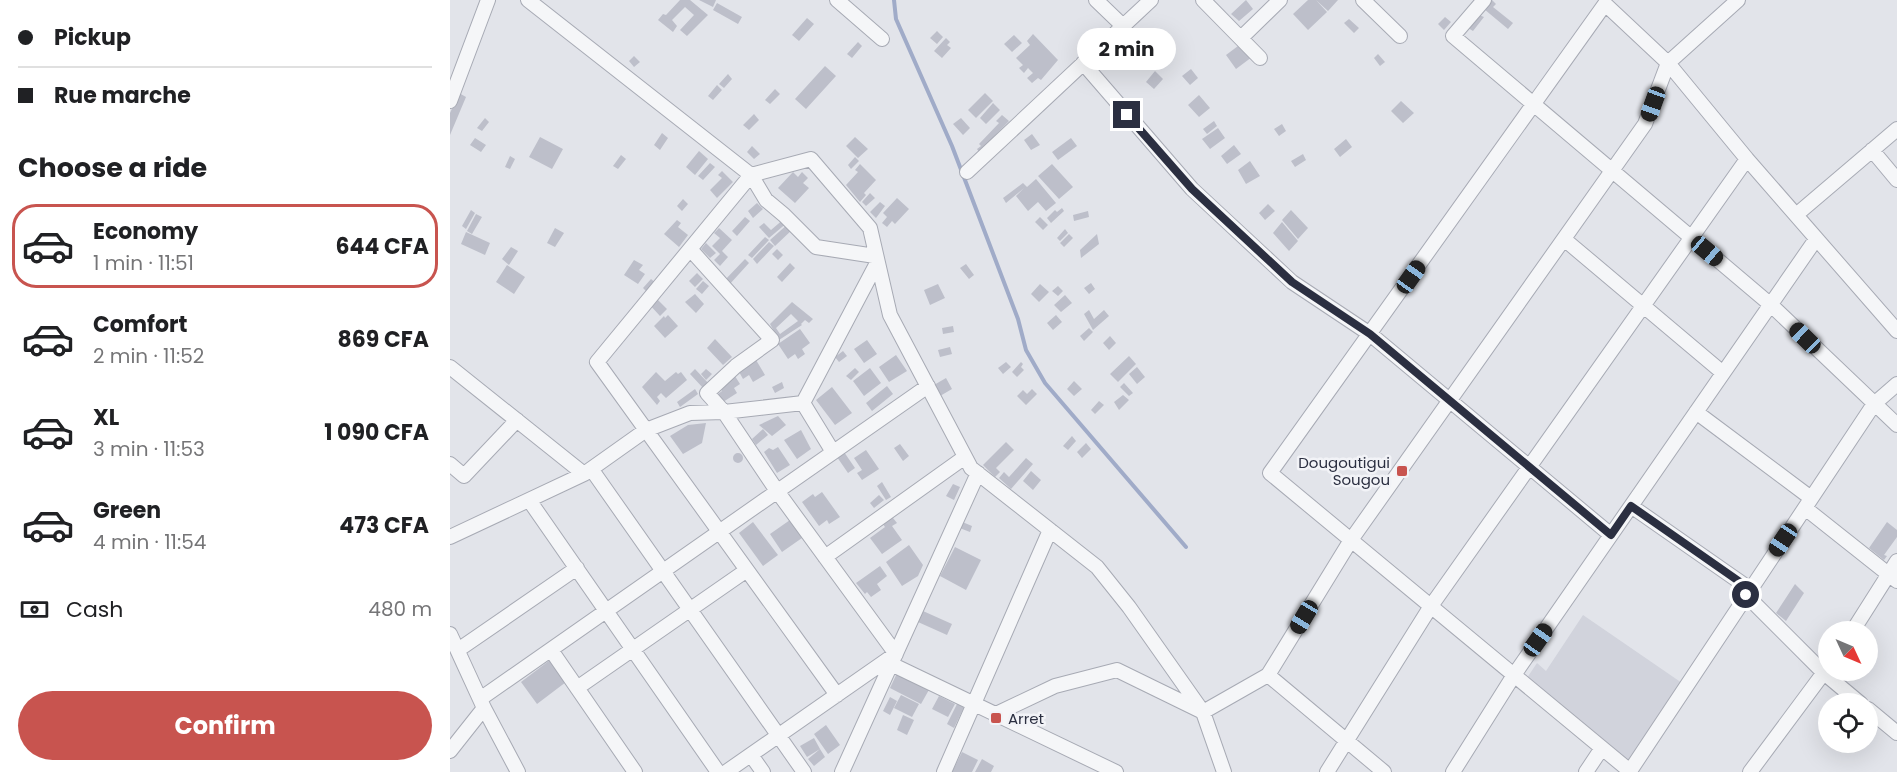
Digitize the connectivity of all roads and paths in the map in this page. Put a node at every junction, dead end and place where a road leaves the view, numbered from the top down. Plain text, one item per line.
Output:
1 (488, 0) edge
2 (528, 0) edge
3 (837, 0) edge
4 (1096, 0) edge
5 (1151, 0) edge
6 (1203, 0) edge
7 (1280, 0) edge
8 (1363, 0) edge
9 (1484, 0) edge
10 (1738, 0) edge
11 (1122, 26) junction
12 (1400, 36) dead end
13 (1240, 38) junction
14 (882, 39) dead end
15 (1260, 58) dead end
16 (1083, 63) junction
17 (1668, 63) junction
18 (450, 101) edge
19 (1534, 104) junction
20 (1897, 129) edge
21 (1872, 150) junction
22 (1747, 159) junction
23 (1612, 171) junction
24 (967, 172) dead end
25 (751, 175) junction
26 (1897, 180) edge
27 (1796, 215) junction
28 (1691, 238) junction
29 (1816, 238) junction
30 (1564, 239) junction
31 (690, 249) junction
32 (876, 259) junction
33 (1770, 305) junction
34 (1643, 306) junction
35 (1897, 332) edge
36 (1370, 334) junction
37 (450, 367) edge
38 (1723, 374) junction
39 (1897, 384) edge
40 (927, 386) junction
41 (1450, 400) junction
42 (803, 403) junction
43 (1874, 404) junction
44 (724, 412) junction
45 (1696, 412) junction
46 (516, 420) junction
47 (1897, 425) edge
48 (646, 430) junction
49 (834, 452) junction
50 (965, 457) junction
51 (450, 464) edge
52 (1529, 466) junction
53 (588, 472) junction
54 (978, 473) junction
55 (777, 491) junction
56 (529, 500) junction
57 (1808, 503) junction
58 (1631, 506) junction
59 (1050, 530) junction
60 (719, 532) junction
61 (1611, 535) junction
62 (450, 537) edge
63 (1351, 540) junction
64 (825, 557) junction
65 (1897, 561) edge
66 (577, 568) junction
67 (747, 570) junction
68 (663, 571) junction
69 (1893, 577) edge
70 (1748, 592) junction
71 (1431, 606) junction
72 (690, 610) junction
73 (606, 611) junction
74 (1860, 621) edge
75 (450, 634) edge
76 (458, 650) junction
77 (551, 650) junction
78 (633, 650) junction
79 (893, 659) junction
80 (1818, 662) edge
81 (1268, 675) junction
82 (1514, 675) junction
83 (1818, 681) edge
84 (1837, 681) edge
85 (577, 688) junction
86 (1850, 693) edge
87 (837, 695) junction
88 (482, 704) junction
89 (974, 704) junction
90 (1203, 712) junction
91 (996, 714) junction
92 (1878, 717) edge
93 (1897, 733) edge
94 (778, 736) junction
95 (1346, 741) junction
96 (1602, 747) junction
97 (450, 751) edge
98 (751, 755) junction
99 (518, 772) edge
100 (635, 772) edge
101 (718, 772) edge
102 (726, 772) edge
103 (763, 772) edge
104 (804, 772) edge
105 (842, 772) edge
106 (944, 772) edge
107 (1116, 772) edge
108 (1224, 772) edge
109 (1327, 772) edge
110 (1384, 772) edge
111 (1453, 772) edge
112 (1586, 772) edge
113 (1631, 772) edge
114 (1750, 772) edge

1 - 18 street
2 - 25 street
3 - 14 street
4 - 11 street
5 - 11 street
6 - 13 street
7 - 13 street
8 - 12 street
9 - 19 street
10 - 17 street
11 - 16 street
13 - 15 street
16 - 24 street
16 - 36 street
17 - 19 street
17 - 22 street
17 - 23 street
19 - 23 street
19 - 36 street
20 - 21 street
21 - 26 street
21 - 27 street
22 - 27 street
22 - 28 street
23 - 28 street
23 - 30 street
25 - 31 street
25 - 32 street
25 - 32 street
27 - 29 street
28 - 33 street
28 - 34 street
29 - 33 street
29 - 35 street
30 - 34 street
30 - 41 street
31 - 44 street
31 - 48 street
32 - 40 street
32 - 42 street
33 - 38 street
33 - 43 street
34 - 38 street
34 - 52 street
36 - 41 street
36 - 63 street
37 - 46 street
38 - 45 street
39 - 43 street
40 - 49 street
40 - 50 street
41 - 52 street
41 - 63 street
42 - 44 street
42 - 49 street
43 - 47 street
43 - 57 street
44 - 48 street
44 - 55 street
45 - 57 street
45 - 58 street
46 - 51 street
46 - 53 street
48 - 53 street
48 - 60 street
49 - 55 street
50 - 54 street
50 - 64 street
52 - 61 street
52 - 71 street
53 - 56 street
53 - 68 street
54 - 59 street
54 - 79 street
55 - 60 street
55 - 64 street
56 - 62 street
56 - 66 street
57 - 69 street
57 - 70 street
58 - 61 street
58 - 70 street
59 - 89 street
59 - 90 street
60 - 67 street
60 - 68 street
61 - 82 street
63 - 71 street
63 - 81 street
64 - 79 street
65 - 69 street
66 - 73 street
66 - 76 street
67 - 72 street
67 - 87 street
68 - 72 street
68 - 73 street
69 - 74 street
70 - 80 street
70 - 113 street
71 - 82 street
71 - 95 street
72 - 78 street
72 - 94 street
73 - 77 street
73 - 78 street
75 - 76 street
76 - 88 street
77 - 85 street
77 - 88 street
78 - 85 street
78 - 101 street
79 - 87 street
79 - 89 street
79 - 105 street
81 - 90 street
81 - 95 street
82 - 96 street
82 - 111 street
83 - 114 street
84 - 86 street
85 - 100 street
87 - 94 street
88 - 97 street
88 - 99 street
89 - 91 street
89 - 106 street
90 - 91 street
90 - 108 street
91 - 107 street
92 - 93 street
94 - 98 street
94 - 104 street
95 - 109 street
95 - 110 street
96 - 112 street
96 - 113 street
98 - 102 street
98 - 103 street

